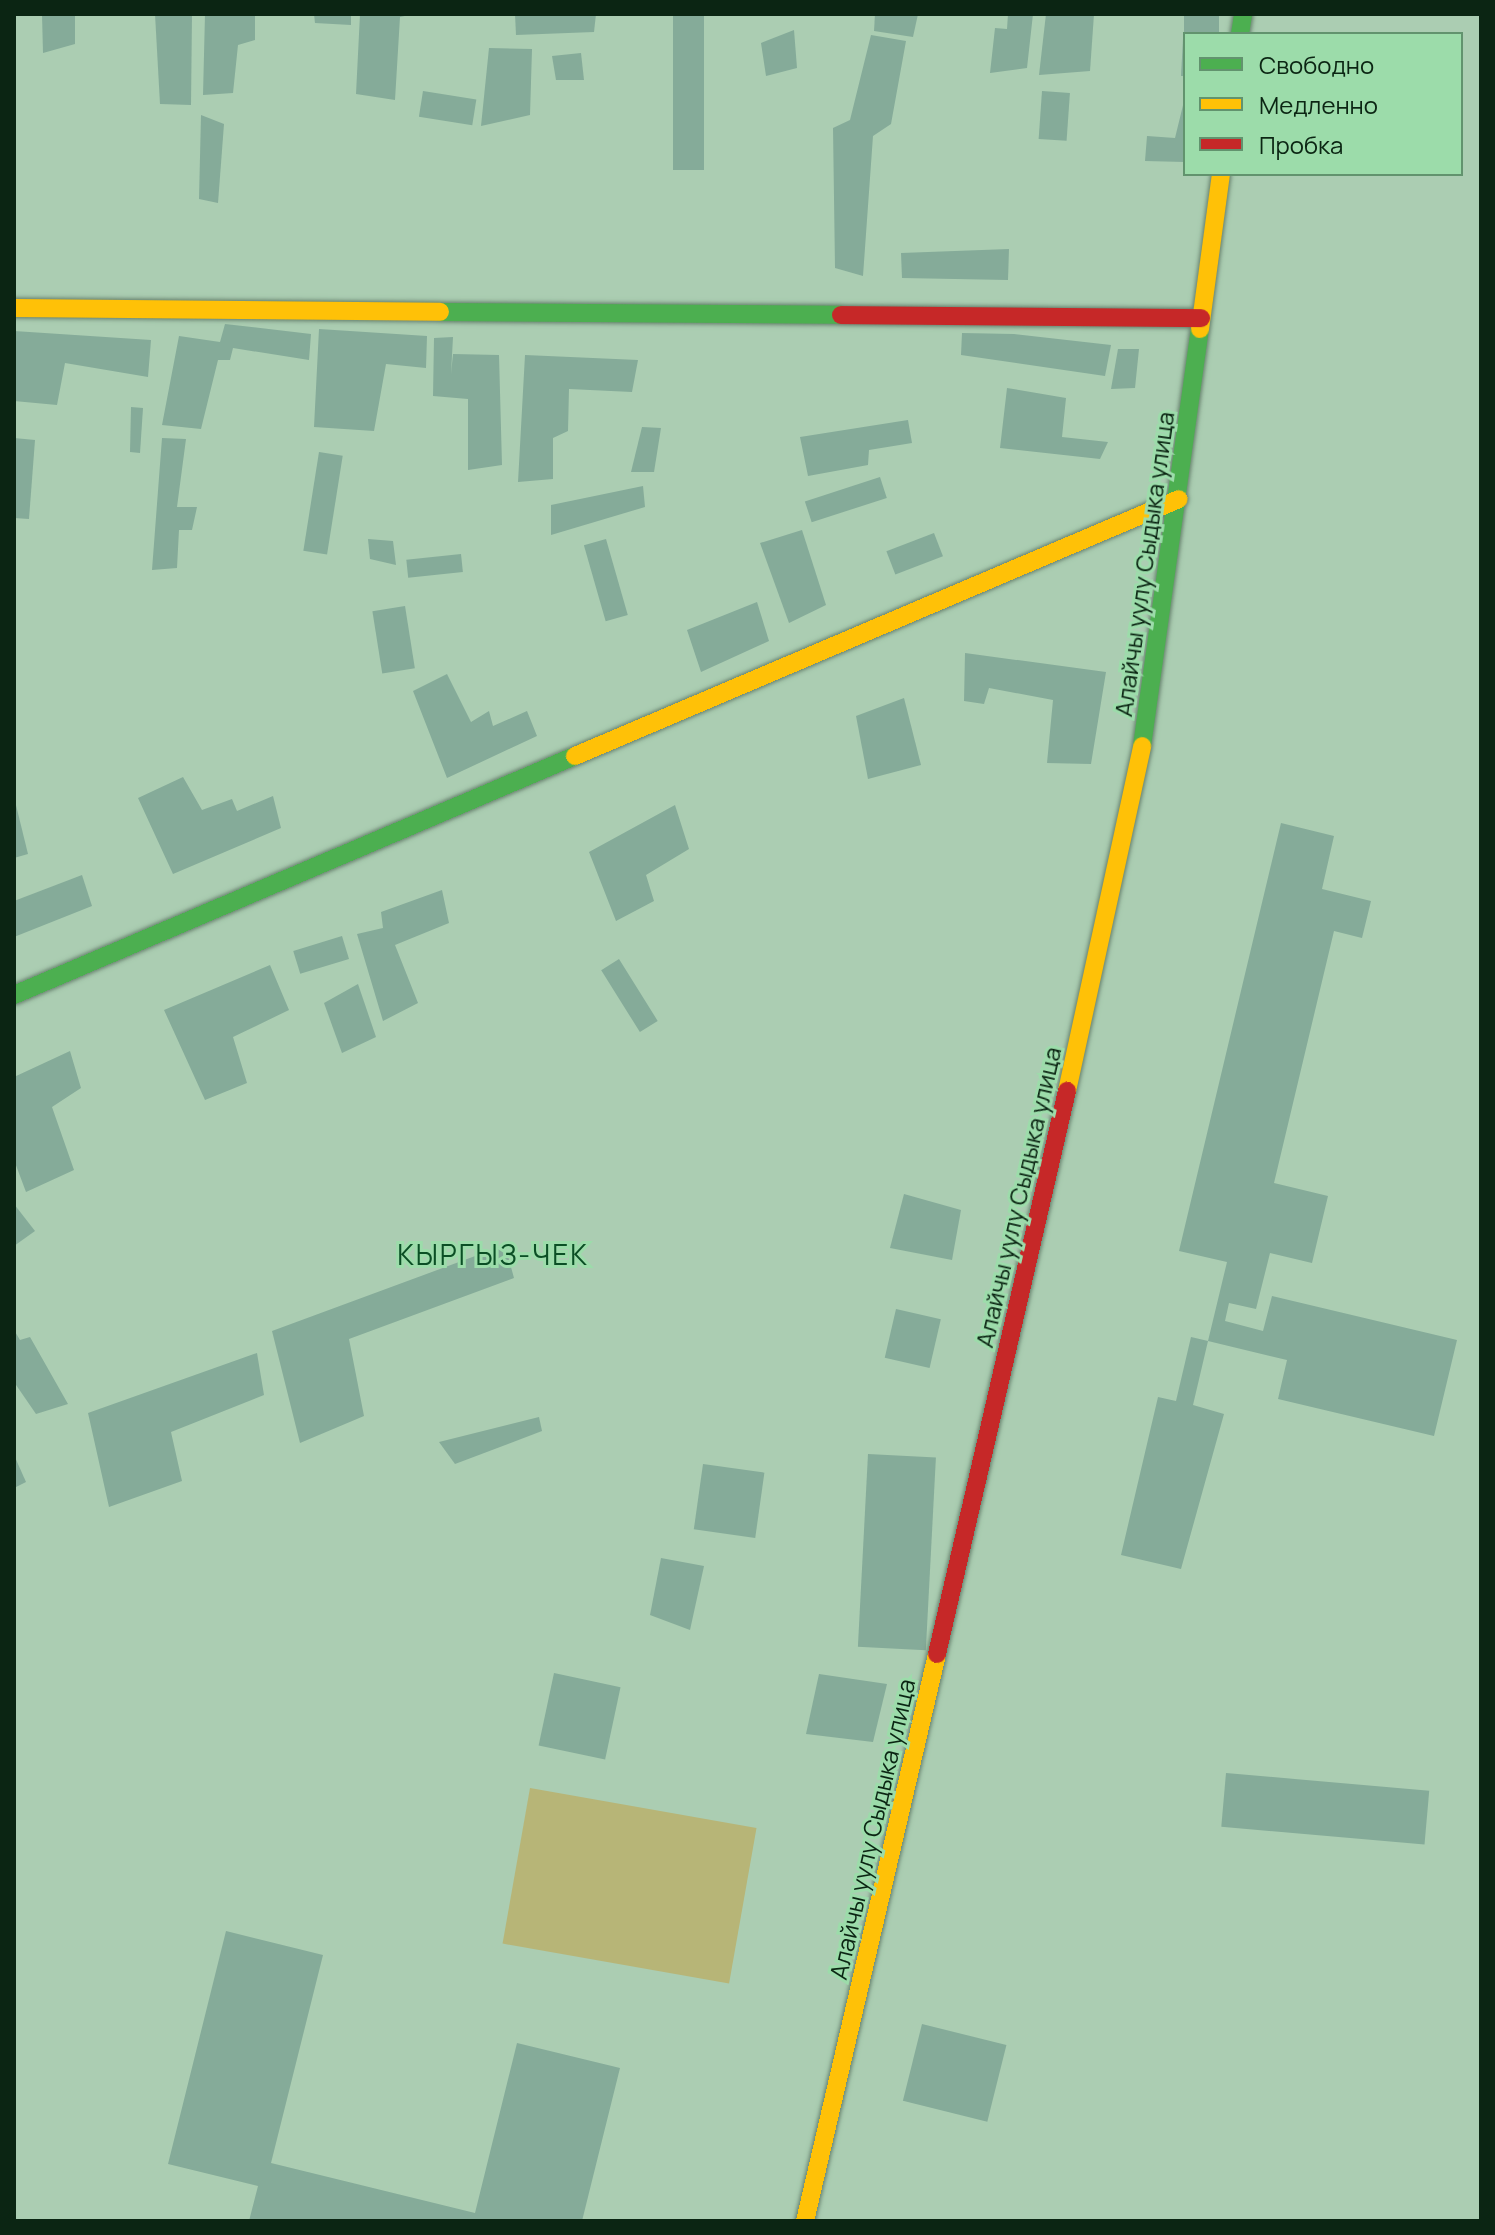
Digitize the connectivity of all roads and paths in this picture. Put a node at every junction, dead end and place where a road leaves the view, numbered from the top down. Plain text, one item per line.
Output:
1 (1221, 176) edge
2 (14, 308) edge
3 (1201, 318) junction
4 (1179, 499) junction
5 (14, 995) edge
6 (805, 2221) edge

1 - 3 street, Алайчы уулу Сыдыка улица
2 - 3 street
3 - 4 street, Алайчы уулу Сыдыка улица
4 - 5 street
4 - 6 street, Алайчы уулу Сыдыка улица

